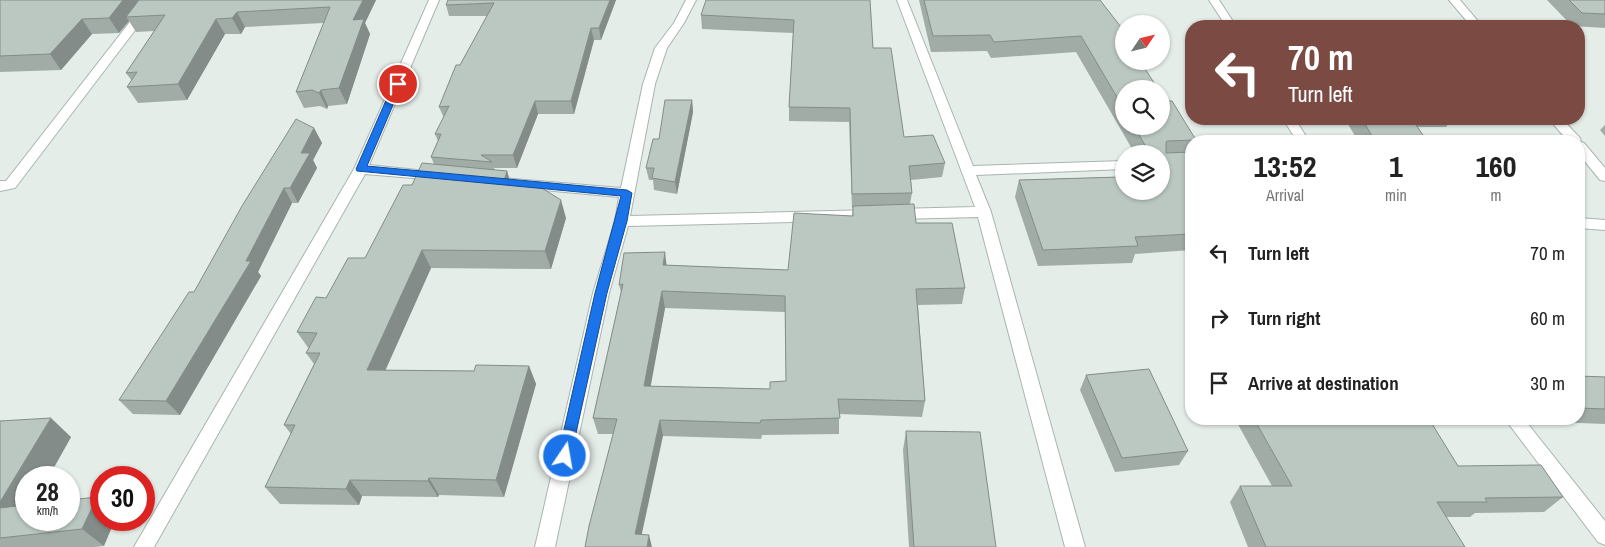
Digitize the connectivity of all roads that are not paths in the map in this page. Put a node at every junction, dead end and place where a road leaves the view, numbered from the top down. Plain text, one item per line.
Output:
1 (153, 0) edge
2 (434, 0) edge
3 (691, 0) edge
4 (902, 0) edge
5 (1214, 0) edge
6 (1454, 0) edge
7 (1227, 20) edge
8 (1472, 20) edge
9 (1561, 125) edge
10 (1570, 135) edge
11 (1585, 153) edge
12 (1115, 165) edge
13 (361, 169) junction
14 (967, 171) junction
15 (450, 177) edge
16 (1605, 177) edge
17 (479, 180) edge
18 (5, 185) edge
19 (627, 193) junction
20 (0, 198) edge
21 (984, 212) junction
22 (622, 221) junction
23 (1585, 223) edge
24 (1605, 225) edge
25 (1519, 425) edge
26 (1605, 536) edge
27 (144, 547) edge
28 (545, 547) edge
29 (1075, 547) edge

1 - 18 street
2 - 13 street
3 - 19 street
4 - 14 street
5 - 7 street
6 - 8 street
9 - 10 street
11 - 16 street
12 - 14 street
13 - 15 street
13 - 27 street
14 - 21 street
17 - 19 street
18 - 20 street
19 - 22 street
21 - 22 street
21 - 29 street
22 - 28 street
23 - 24 street
25 - 26 street

